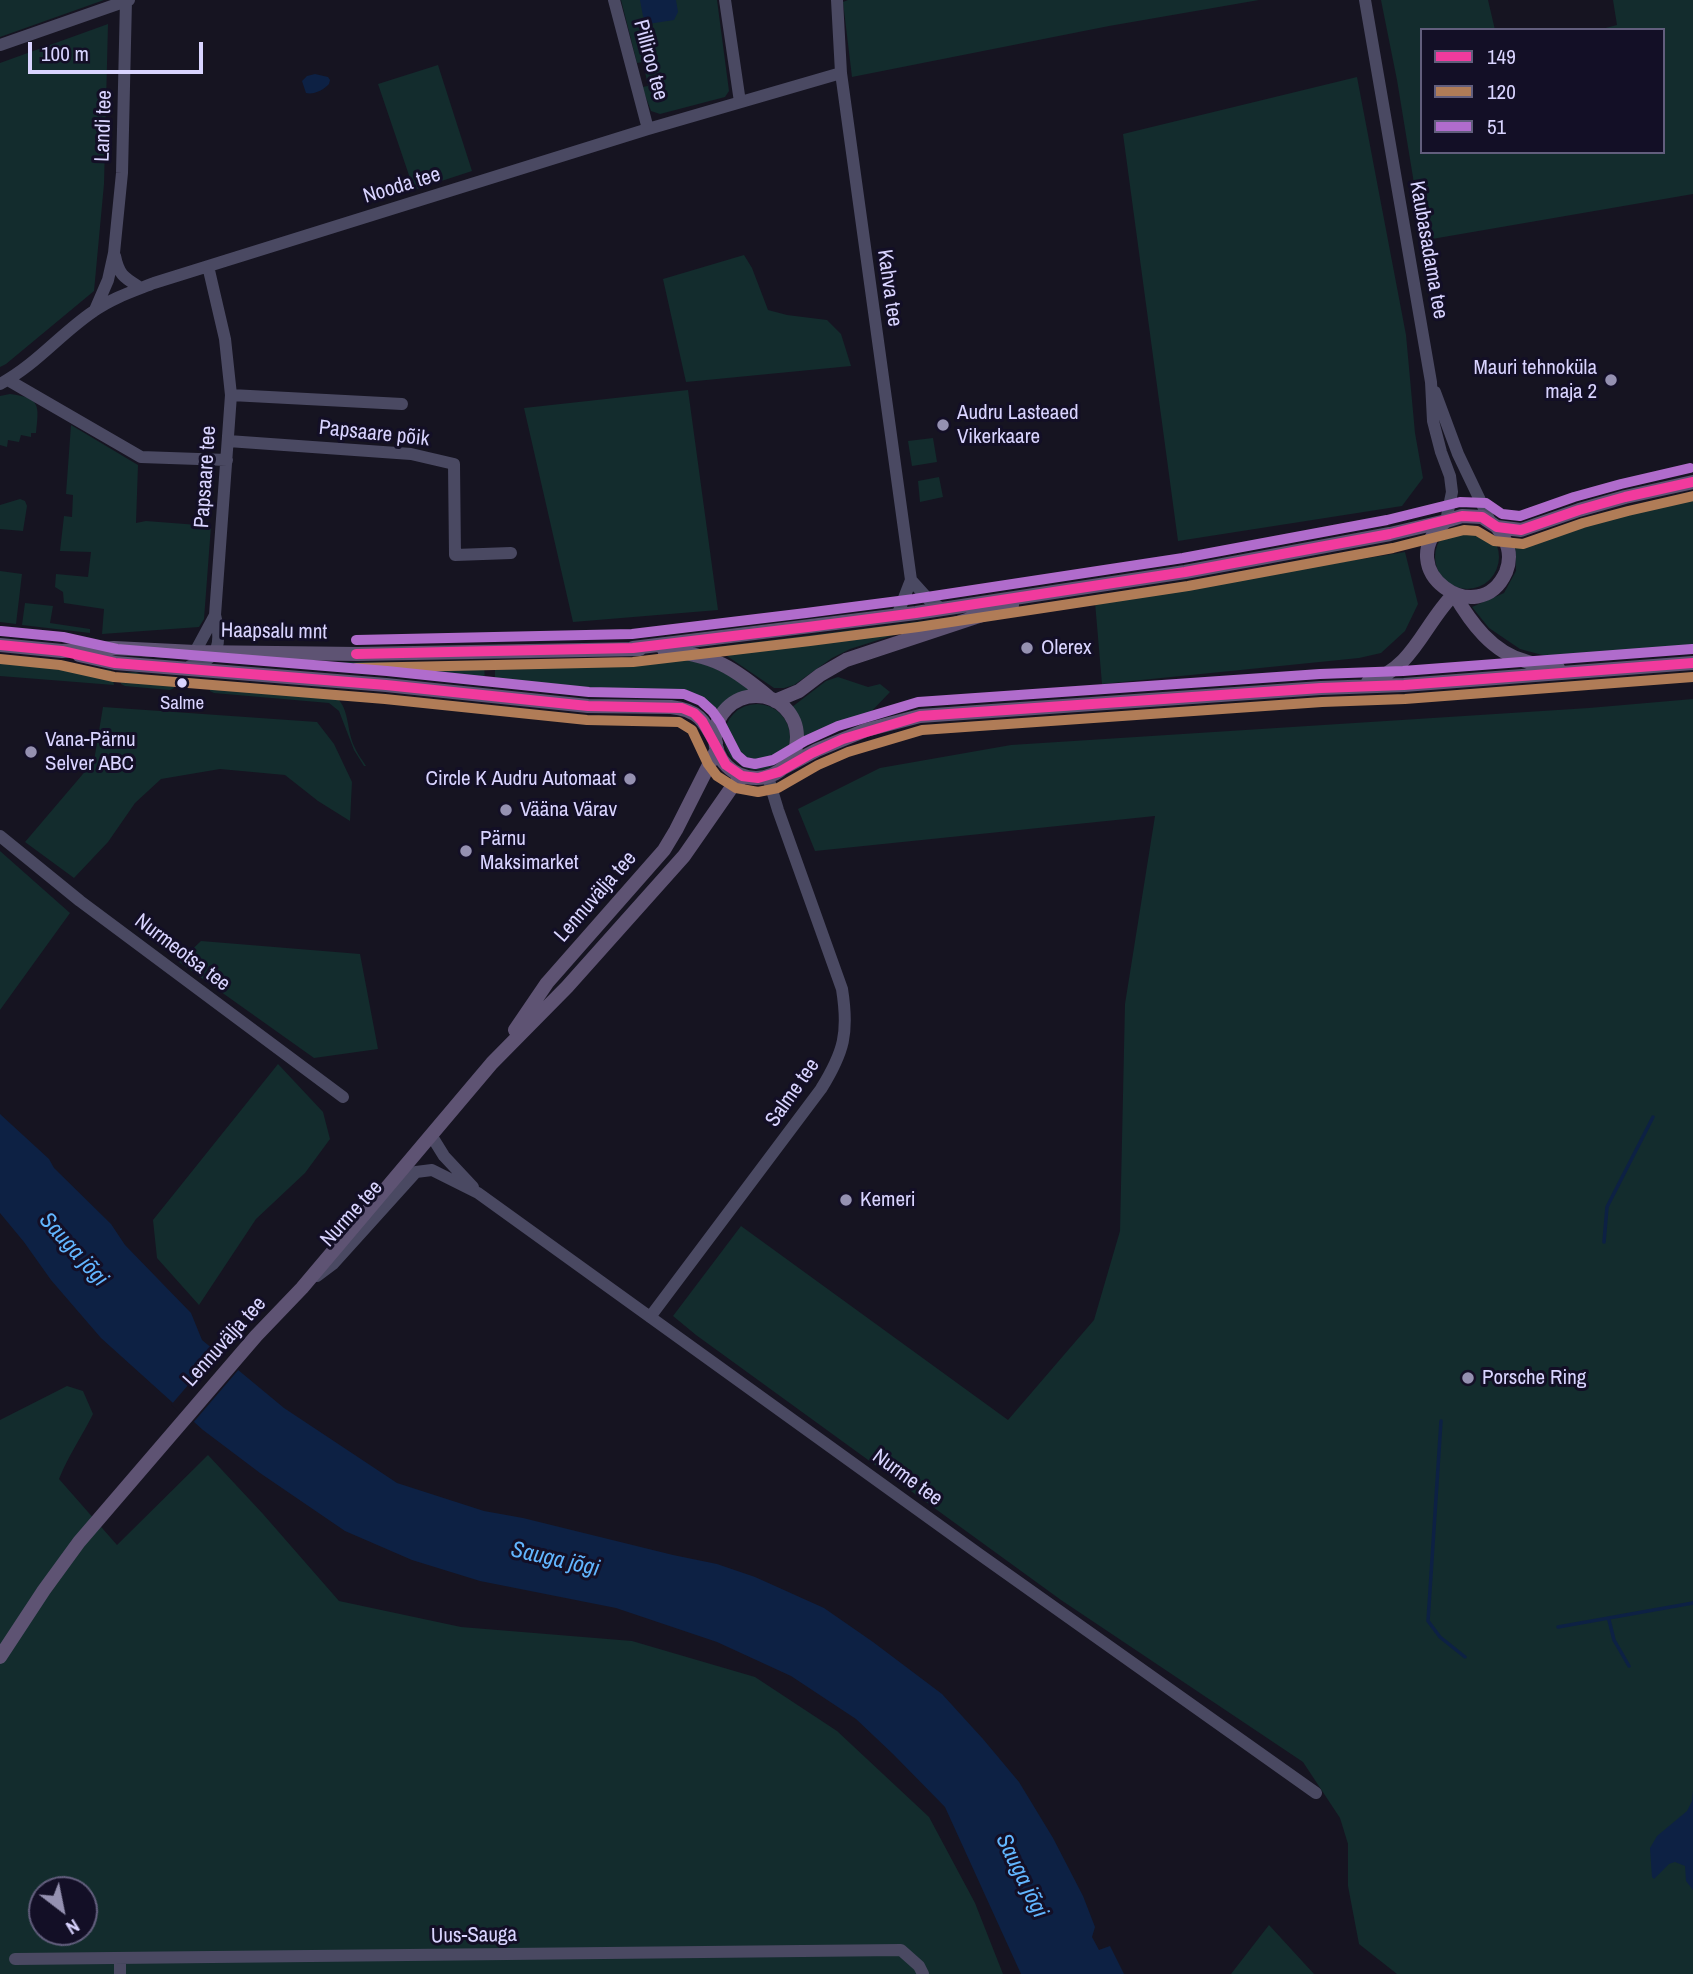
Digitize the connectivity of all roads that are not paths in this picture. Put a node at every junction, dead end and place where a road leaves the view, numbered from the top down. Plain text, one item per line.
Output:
1 (127, 0) edge
2 (614, 0) edge
3 (726, 0) edge
4 (837, 0) edge
5 (1365, 0) edge
6 (0, 45) edge
7 (841, 74) junction
8 (740, 102) junction
9 (648, 129) junction
10 (114, 253) junction
11 (208, 266) junction
12 (141, 288) junction
13 (94, 310) junction
14 (4, 382) edge
15 (1431, 382) junction
16 (231, 394) junction
17 (402, 404) dead end
18 (228, 441) junction
19 (227, 460) junction
20 (1693, 482) edge
21 (1447, 522) junction
22 (1493, 524) junction
23 (511, 553) dead end
24 (911, 580) junction
25 (1047, 593) junction
26 (1454, 594) junction
27 (942, 609) junction
28 (215, 615) junction
29 (897, 616) junction
30 (0, 645) edge
31 (633, 648) junction
32 (62, 650) junction
33 (195, 652) junction
34 (215, 652) junction
35 (1693, 663) edge
36 (182, 668) junction
37 (1574, 672) junction
38 (1350, 687) junction
39 (773, 700) junction
40 (716, 746) junction
41 (783, 768) junction
42 (744, 776) junction
43 (768, 777) junction
44 (0, 836) edge
45 (492, 1063) junction
46 (343, 1097) dead end
47 (431, 1135) junction
48 (421, 1147) junction
49 (432, 1170) junction
50 (478, 1193) junction
51 (302, 1288) junction
52 (650, 1317) junction
53 (0, 1657) edge
54 (1316, 1793) dead end
55 (15, 1959) dead end
56 (120, 1959) junction
57 (120, 1974) edge
58 (923, 1974) edge

1 - 6 street
1 - 10 street, Landi tee
2 - 9 street, Pilliroo tee
3 - 8 street
4 - 7 street, Kahva tee
5 - 15 street, Kaubasadama tee
7 - 8 street, Nooda tee
7 - 24 street, Kahva tee
8 - 9 street, Nooda tee
9 - 11 street, Nooda tee
10 - 12 street
10 - 13 street, Landi tee
11 - 12 street, Nooda tee
11 - 16 street, Papsaare tee
12 - 13 street, Nooda tee
13 - 14 street, Nooda tee
14 - 19 street
15 - 21 street, Kaubasadama tee
15 - 22 street, Kaubasadama tee
16 - 17 street
16 - 18 street, Papsaare tee
18 - 19 street, Papsaare tee
18 - 23 street, Papsaare põik
19 - 28 street, Papsaare tee
20 - 22 main road
21 - 22 main road
21 - 25 main road
21 - 26 main road
22 - 26 main road
24 - 27 street
24 - 29 street, Kahva tee
25 - 27 main road
25 - 39 main road
26 - 37 main road
26 - 38 main road
27 - 29 main road
28 - 33 street
28 - 34 street, Papsaare tee
29 - 31 main road
30 - 32 main road, Haapsalu mnt
31 - 34 main road, Haapsalu mnt
31 - 39 main road
32 - 33 main road, Haapsalu mnt
32 - 36 main road
33 - 34 main road, Haapsalu mnt
34 - 36 street
35 - 37 main road
36 - 40 main road
37 - 38 main road
38 - 41 main road
39 - 40 main road
39 - 41 main road
40 - 42 main road
40 - 45 main road, Lennuvälja tee
41 - 43 main road
42 - 43 main road
42 - 45 main road, Lennuvälja tee
43 - 52 street, Salme tee
44 - 46 street, Nurmeotsa tee
45 - 47 main road, Lennuvälja tee
47 - 48 main road, Lennuvälja tee
47 - 50 street, Nurme tee
48 - 49 street
48 - 51 main road, Lennuvälja tee
49 - 50 street, Nurme tee
49 - 51 street, Nurme tee
50 - 52 street, Nurme tee
51 - 53 main road, Lennuvälja tee
52 - 54 street, Nurme tee
55 - 56 street, Uus-Sauga
56 - 57 street
56 - 58 street, Uus-Sauga

